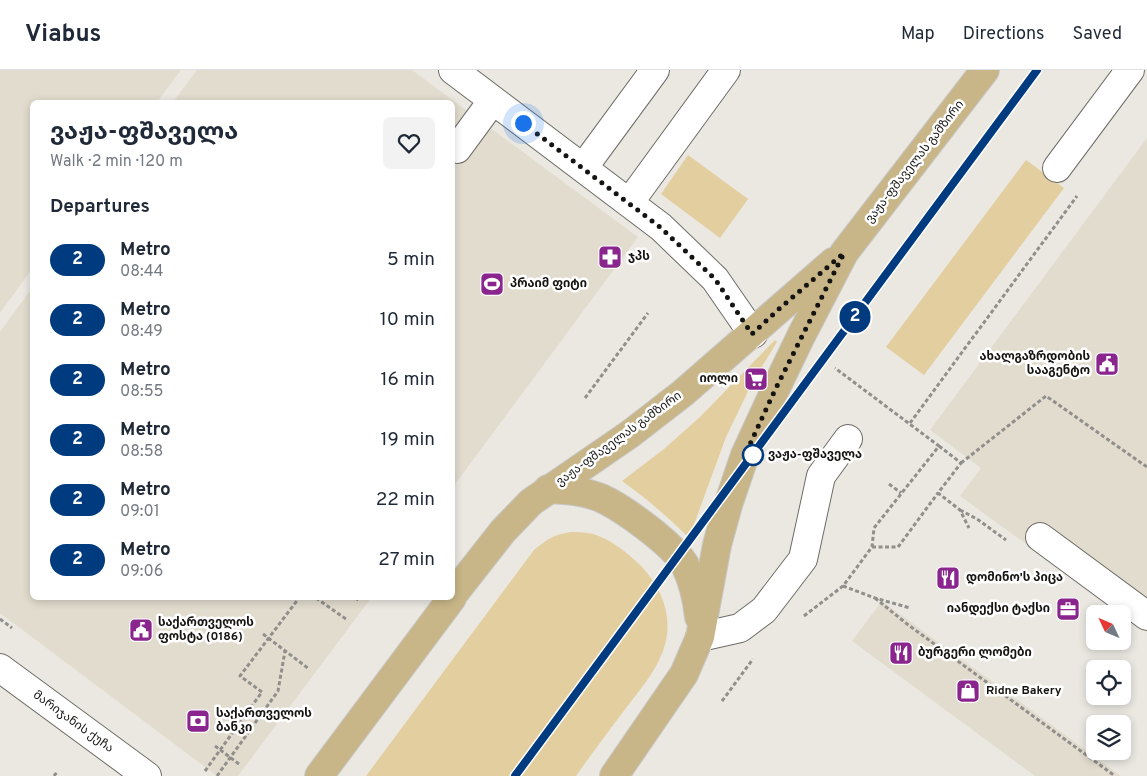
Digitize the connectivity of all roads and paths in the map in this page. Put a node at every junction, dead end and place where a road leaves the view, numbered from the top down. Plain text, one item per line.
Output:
1 (453, 70) edge
2 (655, 70) edge
3 (726, 70) edge
4 (985, 70) edge
5 (1130, 70) edge
6 (493, 100) junction
7 (457, 149) dead end
8 (583, 168) junction
9 (1058, 168) dead end
10 (1078, 195) dead end
11 (629, 203) junction
12 (844, 253) junction
13 (648, 313) dead end
14 (752, 334) junction
15 (835, 368) dead end
16 (585, 398) dead end
17 (910, 423) junction
18 (848, 439) dead end
19 (938, 446) junction
20 (961, 463) junction
21 (1147, 467) edge
22 (889, 484) dead end
23 (548, 490) junction
24 (901, 493) junction
25 (938, 493) junction
26 (960, 510) junction
27 (977, 519) dead end
28 (874, 528) dead end
29 (969, 528) dead end
30 (1040, 538) dead end
31 (872, 547) dead end
32 (843, 586) dead end
33 (455, 593) edge
34 (875, 598) junction
35 (297, 600) edge
36 (319, 600) edge
37 (450, 600) edge
38 (910, 608) dead end
39 (1147, 616) edge
40 (346, 619) dead end
41 (0, 620) edge
42 (12, 628) dead end
43 (262, 634) dead end
44 (700, 634) junction
45 (268, 639) junction
46 (285, 651) junction
47 (0, 668) edge
48 (309, 669) dead end
49 (215, 746) dead end
50 (220, 750) junction
51 (230, 758) junction
52 (238, 764) dead end
53 (204, 771) dead end
54 (147, 776) edge
55 (217, 776) edge
56 (319, 776) edge
57 (614, 776) edge
58 (1116, 776) edge

1 - 6 street
2 - 8 street
3 - 11 street
4 - 12 main road, ვაჟა-ფშაველას გამზირი
5 - 9 street
6 - 7 street
6 - 8 street
8 - 11 street
10 - 17 path
11 - 14 street
12 - 14 main road, ვაჟა-ფშაველას გამზირი
12 - 44 main road, ვაჟა-ფშაველას გამზირი
13 - 16 path
14 - 23 main road, ვაჟა-ფშაველას გამზირი
15 - 17 path
17 - 19 path
18 - 44 street
19 - 20 path
19 - 24 path
20 - 21 path
20 - 25 path
22 - 24 path
23 - 33 main road, ვაჟა-ფშაველას გამზირი
23 - 44 main road
24 - 28 path
25 - 26 path
25 - 31 path
26 - 27 path
26 - 29 path
30 - 39 street
32 - 34 path
34 - 38 path
34 - 58 path
35 - 45 path
36 - 40 path
37 - 56 main road, ვაჟა-ფშაველას გამზირი
41 - 42 path
43 - 45 path
44 - 57 main road, ვაჟა-ფშაველას გამზირი
45 - 46 path
45 - 50 path
46 - 48 path
46 - 51 path
47 - 54 street, მარიჯანის ქუჩა
49 - 50 path
50 - 51 path
50 - 53 path
51 - 52 path
51 - 55 path

